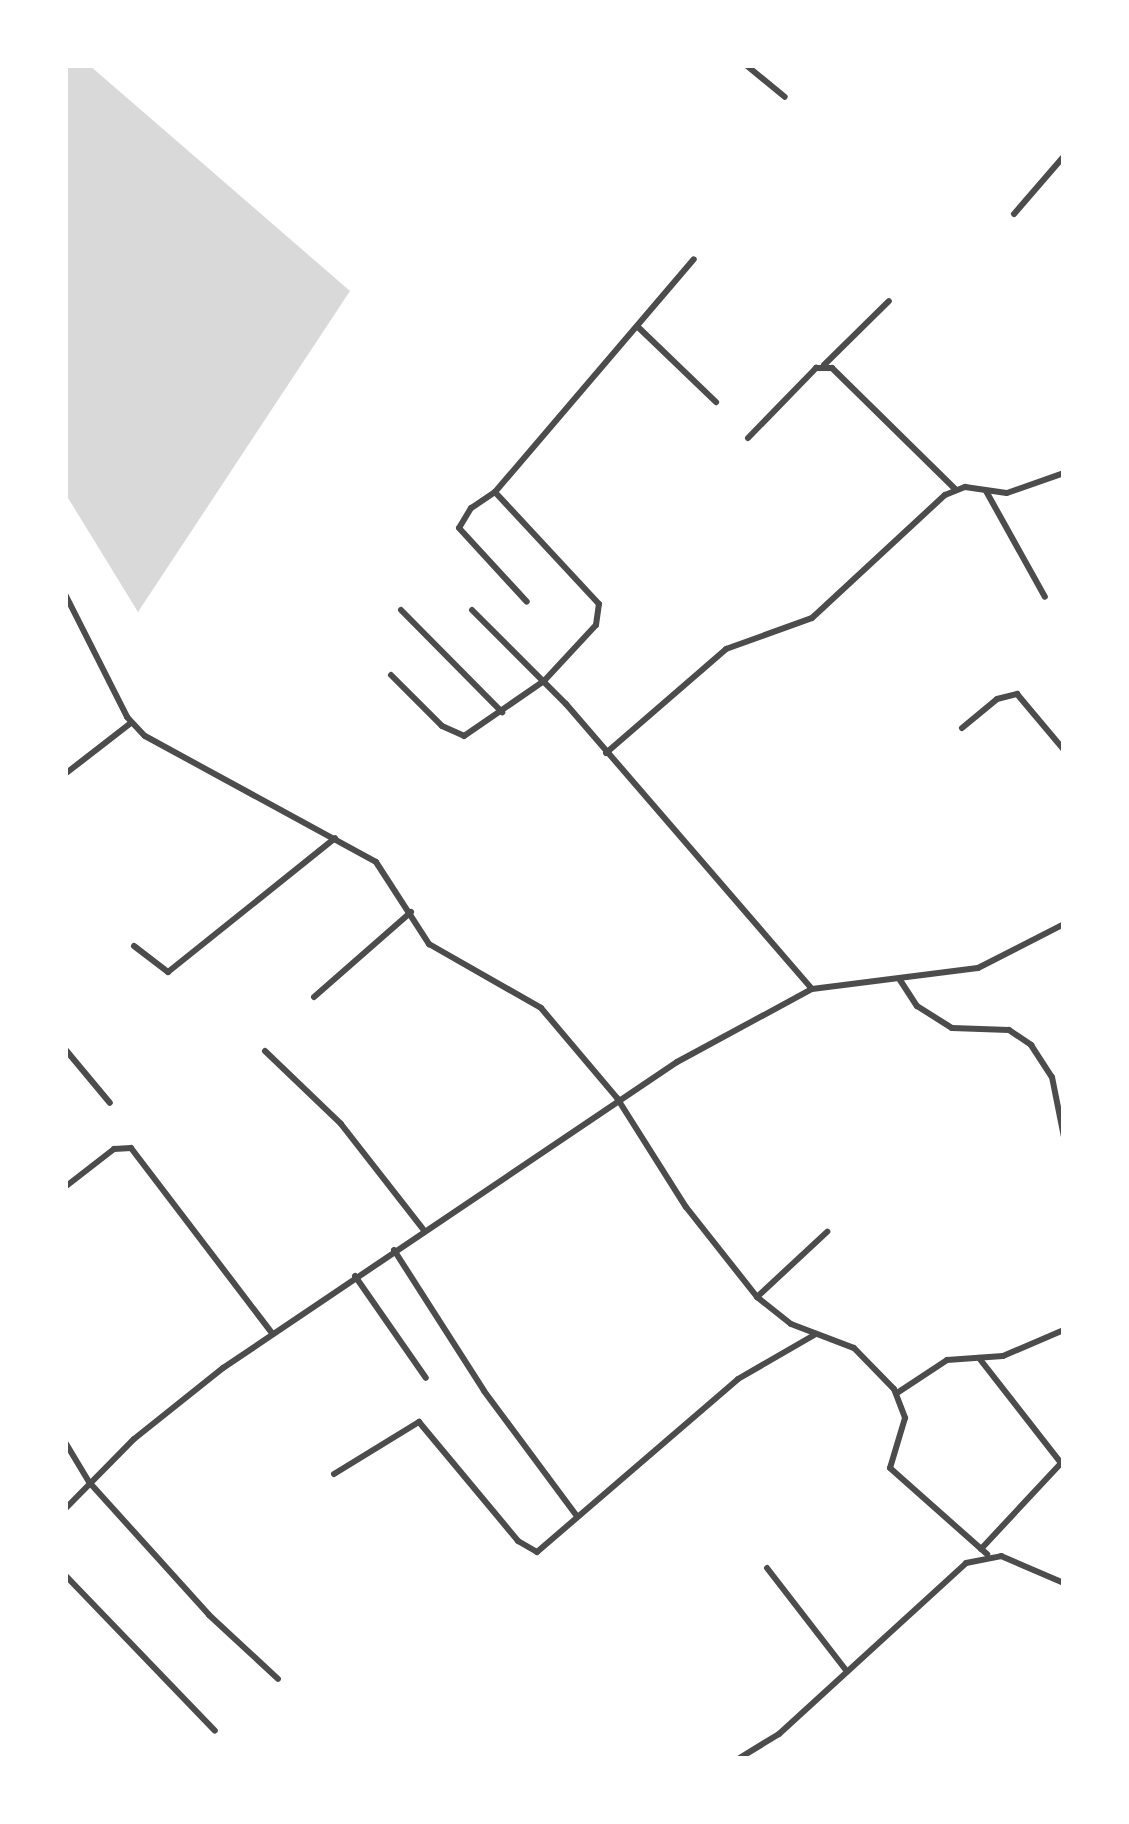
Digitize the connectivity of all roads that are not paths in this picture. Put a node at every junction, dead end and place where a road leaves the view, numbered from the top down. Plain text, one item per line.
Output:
1 (746, 65) edge
2 (785, 97) dead end
3 (1064, 156) edge
4 (1014, 214) dead end
5 (694, 258) dead end
6 (889, 301) dead end
7 (639, 328) junction
8 (823, 366) junction
9 (716, 402) dead end
10 (748, 438) dead end
11 (1064, 473) edge
12 (956, 489) junction
13 (986, 491) junction
14 (495, 492) junction
15 (65, 594) edge
16 (1045, 596) dead end
17 (527, 602) dead end
18 (402, 610) dead end
19 (472, 610) dead end
20 (391, 675) dead end
21 (544, 680) junction
22 (502, 712) junction
23 (129, 720) junction
24 (962, 728) dead end
25 (1064, 750) edge
26 (606, 753) junction
27 (65, 774) edge
28 (335, 838) junction
29 (411, 912) junction
30 (1064, 924) edge
31 (134, 946) dead end
32 (900, 980) junction
33 (812, 989) junction
34 (314, 997) dead end
35 (65, 1048) edge
36 (265, 1051) dead end
37 (617, 1098) junction
38 (110, 1103) dead end
39 (1064, 1136) edge
40 (65, 1187) edge
41 (424, 1230) junction
42 (828, 1232) dead end
43 (394, 1250) junction
44 (355, 1276) junction
45 (757, 1297) junction
46 (1064, 1330) edge
47 (272, 1333) junction
48 (817, 1334) junction
49 (978, 1357) junction
50 (426, 1378) dead end
51 (897, 1393) junction
52 (65, 1442) edge
53 (1062, 1462) edge
54 (334, 1474) dead end
55 (90, 1482) junction
56 (65, 1508) edge
57 (578, 1516) junction
58 (984, 1552) junction
59 (767, 1568) dead end
60 (65, 1575) edge
61 (1064, 1583) edge
62 (845, 1669) junction
63 (278, 1680) dead end
64 (215, 1731) dead end
65 (738, 1759) edge

1 - 2 street
3 - 4 street
5 - 7 street
6 - 8 street
7 - 9 street
7 - 14 street
8 - 10 street
8 - 12 street
11 - 13 street
12 - 13 street
12 - 26 street
13 - 16 street
14 - 17 street
14 - 21 street
15 - 23 street
18 - 22 street
19 - 21 street
20 - 22 street
21 - 22 street
21 - 26 street
23 - 27 street
23 - 28 street
24 - 25 street
26 - 33 street
28 - 29 street
28 - 31 street
29 - 34 street
29 - 37 street
30 - 32 street
32 - 33 street
32 - 39 street
33 - 37 street
35 - 38 street
36 - 41 street
37 - 41 street
37 - 45 street
40 - 47 street
41 - 43 street
42 - 45 street
43 - 44 street
43 - 57 street
44 - 47 street
44 - 50 street
45 - 48 street
46 - 49 street
47 - 55 street
48 - 51 street
48 - 57 street
49 - 51 street
49 - 53 street
51 - 58 street
52 - 55 street
53 - 58 street
54 - 57 street
55 - 56 street
55 - 63 street
58 - 61 street
58 - 62 street
59 - 62 street
60 - 64 street
62 - 65 street

